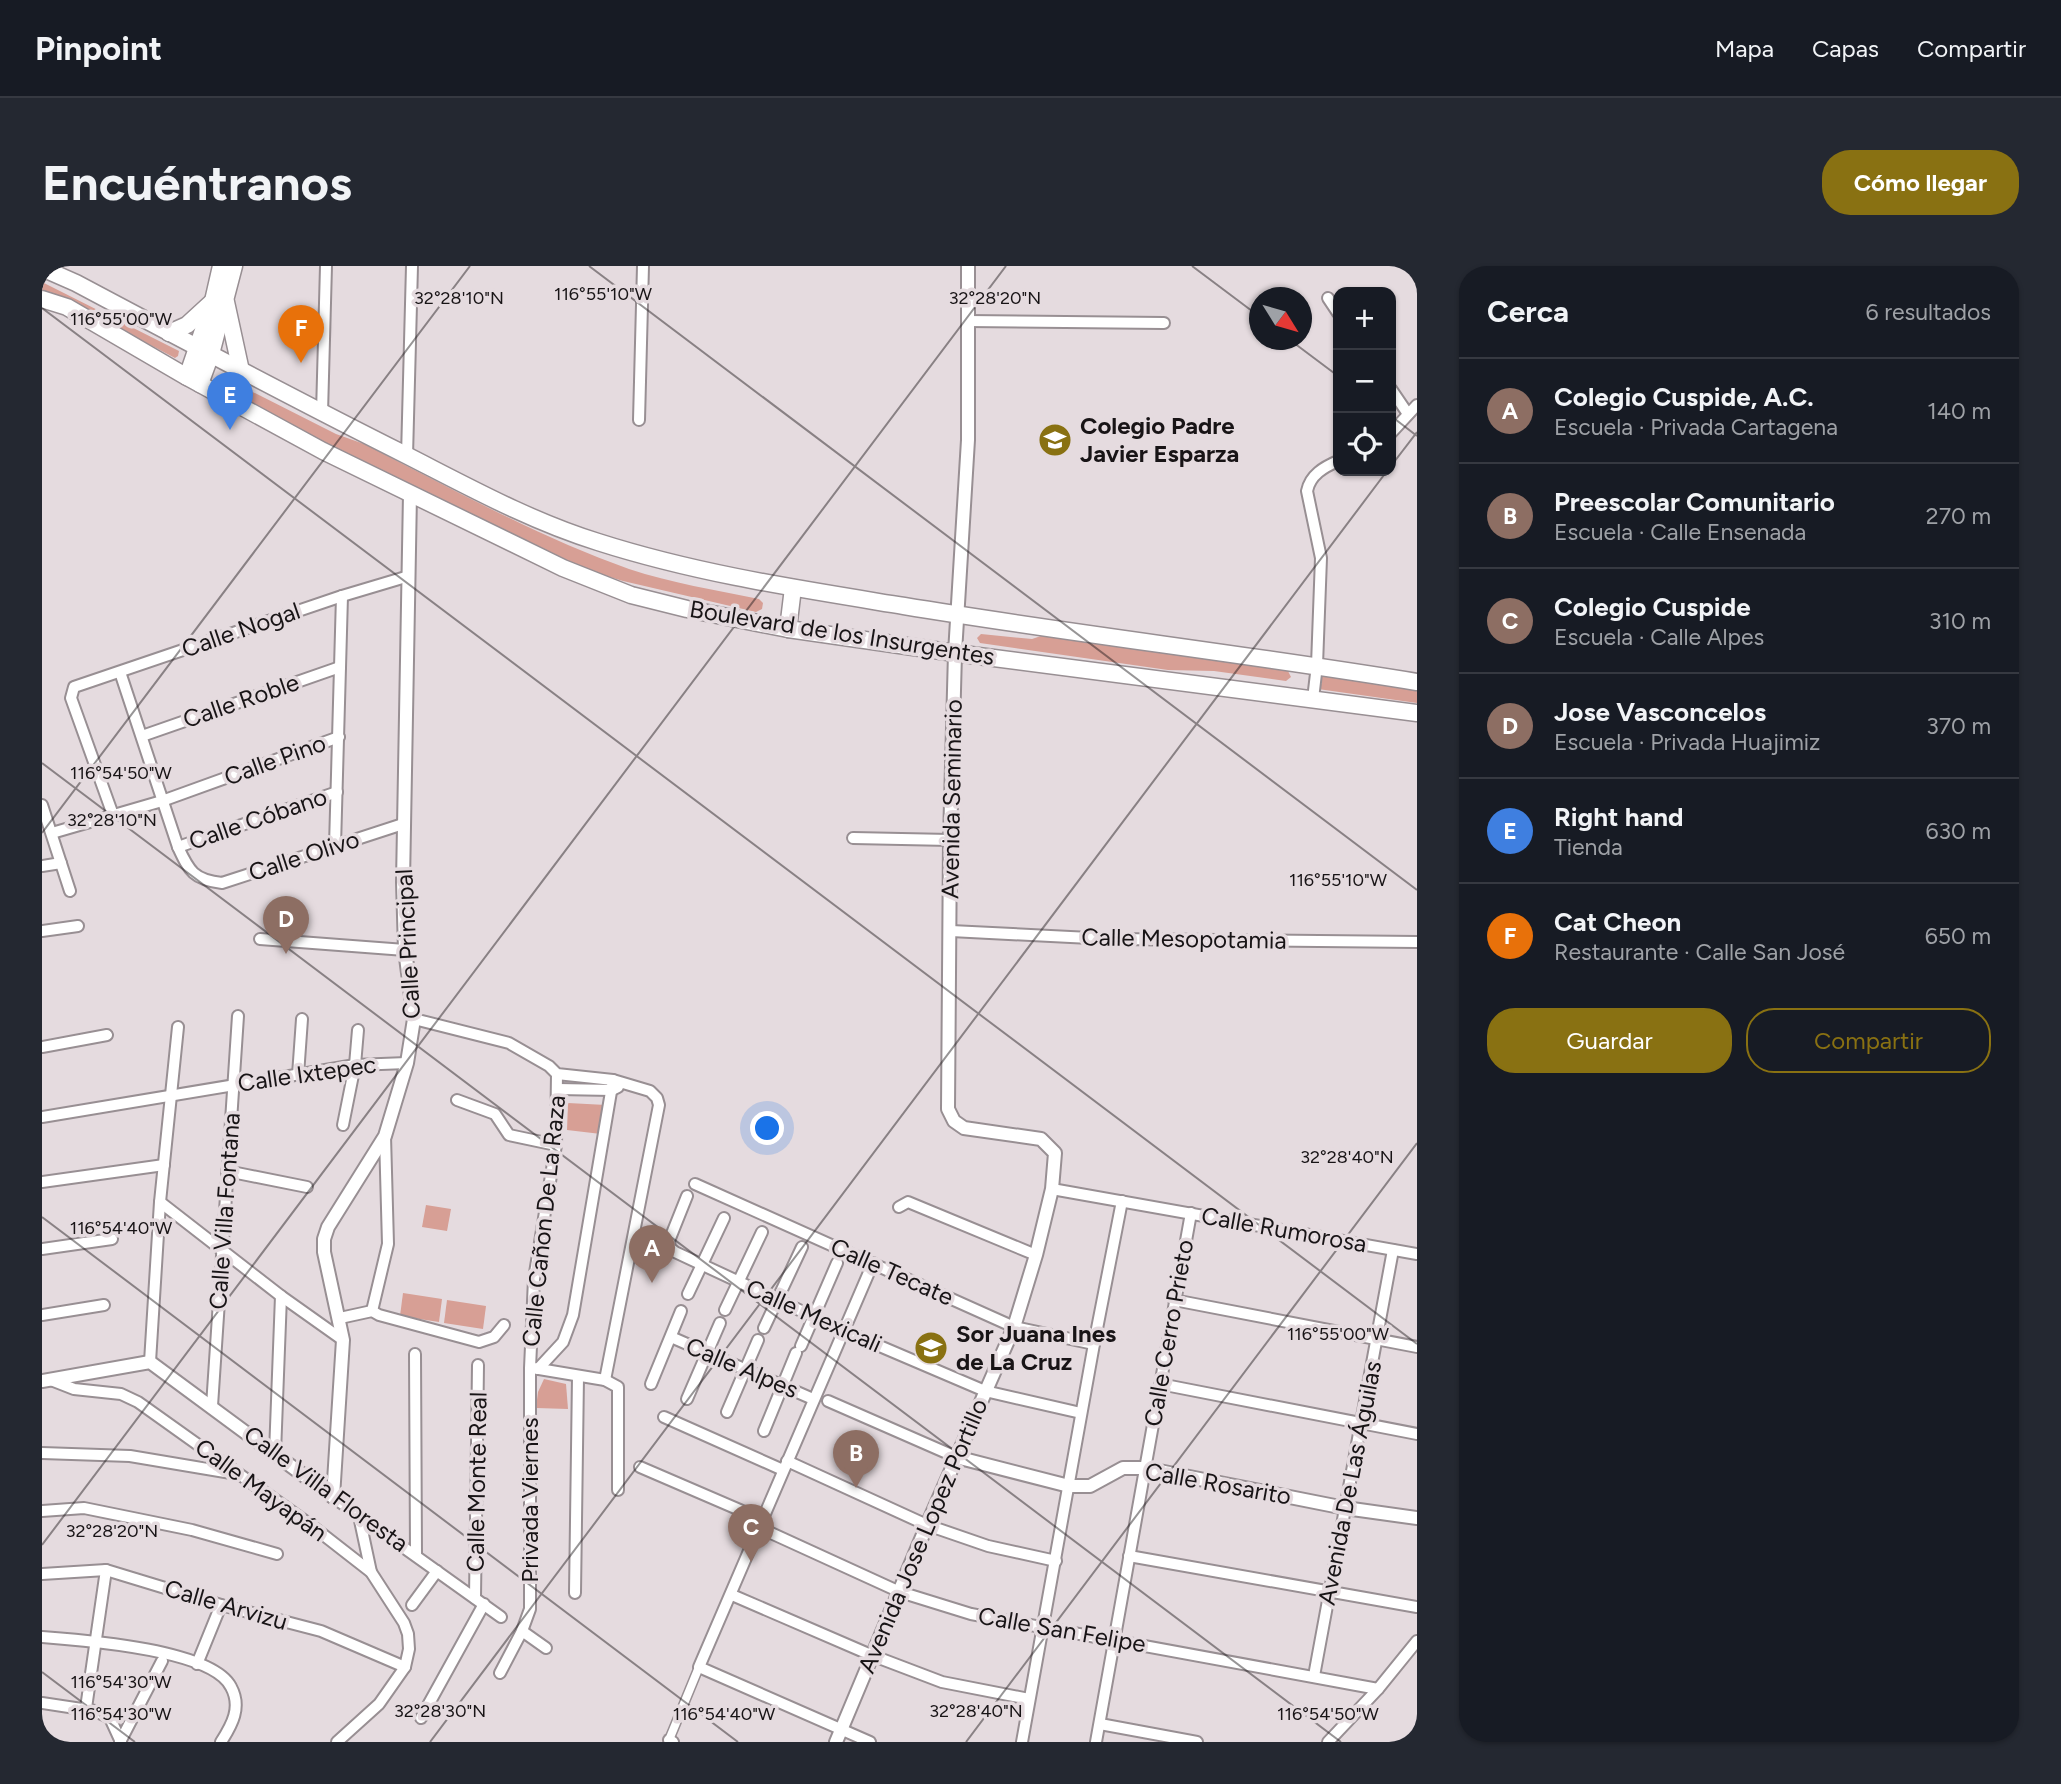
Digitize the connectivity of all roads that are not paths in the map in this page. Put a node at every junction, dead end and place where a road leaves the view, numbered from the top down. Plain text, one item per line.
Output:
1 (221, 266) edge
2 (234, 266) edge
3 (326, 266) edge
4 (412, 266) edge
5 (643, 266) edge
6 (968, 266) edge
7 (42, 268) edge
8 (1328, 298) dead end
9 (42, 299) edge
10 (219, 300) junction
11 (1333, 306) edge
12 (967, 321) junction
13 (1164, 323) dead end
14 (169, 333) junction
15 (205, 351) junction
16 (241, 371) junction
17 (194, 381) junction
18 (1396, 396) edge
19 (1417, 405) edge
20 (322, 413) junction
21 (1408, 414) junction
22 (639, 419) dead end
23 (1396, 427) edge
24 (407, 456) junction
25 (1333, 464) edge
26 (410, 494) junction
27 (408, 576) junction
28 (793, 588) junction
29 (342, 596) junction
30 (959, 615) junction
31 (788, 629) junction
32 (955, 653) junction
33 (1317, 665) junction
34 (340, 667) junction
35 (120, 672) junction
36 (1417, 682) edge
37 (1313, 699) junction
38 (1417, 713) edge
39 (142, 736) junction
40 (338, 737) junction
41 (337, 792) junction
42 (162, 801) junction
43 (42, 805) edge
44 (113, 815) junction
45 (403, 824) junction
46 (52, 833) junction
47 (853, 838) dead end
48 (950, 840) junction
49 (335, 846) junction
50 (178, 847) junction
51 (61, 863) junction
52 (42, 866) edge
53 (70, 891) dead end
54 (78, 926) dead end
55 (42, 931) edge
56 (951, 931) junction
57 (260, 939) dead end
58 (1417, 942) edge
59 (405, 950) junction
60 (238, 1016) dead end
61 (414, 1018) junction
62 (302, 1019) dead end
63 (178, 1027) dead end
64 (358, 1030) dead end
65 (107, 1035) dead end
66 (42, 1046) edge
67 (407, 1062) junction
68 (355, 1065) junction
69 (557, 1074) junction
70 (298, 1075) junction
71 (234, 1084) junction
72 (616, 1085) junction
73 (558, 1089) junction
74 (171, 1095) junction
75 (457, 1100) dead end
76 (42, 1117) edge
77 (954, 1121) joint
78 (343, 1125) dead end
79 (385, 1136) junction
80 (556, 1145) junction
81 (164, 1165) junction
82 (228, 1171) junction
83 (42, 1182) edge
84 (695, 1184) dead end
85 (307, 1187) dead end
86 (1052, 1189) junction
87 (687, 1196) dead end
88 (1122, 1201) junction
89 (160, 1202) junction
90 (899, 1207) dead end
91 (1191, 1213) junction
92 (724, 1218) dead end
93 (762, 1232) dead end
94 (112, 1239) dead end
95 (802, 1247) dead end
96 (221, 1248) junction
97 (42, 1249) edge
98 (1393, 1250) junction
99 (1417, 1254) edge
100 (1036, 1255) junction
101 (873, 1263) junction
102 (837, 1264) dead end
103 (703, 1265) junction
104 (740, 1283) junction
105 (688, 1294) dead end
106 (281, 1296) junction
107 (778, 1300) junction
108 (1174, 1300) junction
109 (104, 1305) dead end
110 (725, 1310) dead end
111 (372, 1311) junction
112 (681, 1311) dead end
113 (42, 1315) edge
114 (815, 1317) junction
115 (340, 1318) junction
116 (720, 1323) dead end
117 (504, 1325) dead end
118 (1014, 1327) junction
119 (764, 1328) dead end
120 (842, 1330) junction
121 (671, 1337) junction
122 (343, 1340) junction
123 (758, 1340) dead end
124 (1377, 1340) junction
125 (1094, 1344) junction
126 (1417, 1346) edge
127 (709, 1353) junction
128 (415, 1354) dead end
129 (150, 1362) junction
130 (478, 1365) dead end
131 (534, 1368) junction
132 (746, 1370) junction
133 (578, 1377) junction
134 (605, 1380) junction
135 (47, 1381) edge
136 (651, 1384) dead end
137 (1160, 1384) junction
138 (784, 1385) junction
139 (985, 1391) junction
140 (687, 1399) dead end
141 (813, 1399) junction
142 (828, 1401) dead end
143 (212, 1406) junction
144 (727, 1412) dead end
145 (1081, 1413) junction
146 (664, 1416) dead end
147 (1360, 1424) junction
148 (764, 1431) dead end
149 (1417, 1434) edge
150 (42, 1454) edge
151 (275, 1454) junction
152 (956, 1457) junction
153 (785, 1466) junction
154 (640, 1467) dead end
155 (1144, 1468) junction
156 (240, 1474) junction
157 (1069, 1486) junction
158 (618, 1490) dead end
159 (333, 1497) junction
160 (1345, 1508) junction
161 (42, 1511) edge
162 (359, 1516) junction
163 (1417, 1518) edge
164 (762, 1524) junction
165 (927, 1525) junction
166 (277, 1554) dead end
167 (416, 1554) junction
168 (1129, 1556) junction
169 (1056, 1560) junction
170 (106, 1570) junction
171 (437, 1571) junction
172 (371, 1572) junction
173 (42, 1574) edge
174 (575, 1592) dead end
175 (900, 1592) junction
176 (1328, 1592) junction
177 (732, 1595) junction
178 (479, 1601) junction
179 (221, 1605) junction
180 (412, 1605) dead end
181 (1417, 1607) edge
182 (501, 1617) dead end
183 (1043, 1627) junction
184 (522, 1631) junction
185 (42, 1637) edge
186 (1114, 1639) junction
187 (94, 1641) junction
188 (1417, 1641) edge
189 (546, 1648) dead end
190 (872, 1655) junction
191 (162, 1661) dead end
192 (197, 1664) junction
193 (405, 1667) junction
194 (699, 1667) junction
195 (500, 1673) dead end
196 (1314, 1676) junction
197 (1378, 1689) junction
198 (1029, 1699) junction
199 (42, 1703) edge
200 (86, 1708) junction
201 (421, 1718) dead end
202 (1100, 1724) junction
203 (840, 1729) junction
204 (671, 1741) edge
205 (121, 1742) edge
206 (221, 1742) edge
207 (337, 1742) edge
208 (836, 1742) edge
209 (870, 1742) edge
210 (1021, 1742) edge
211 (1096, 1742) edge
212 (1192, 1742) edge
213 (1328, 1742) edge

1 - 10 main road
2 - 10 main road
3 - 20 street
4 - 24 street
5 - 22 street
6 - 12 street, Avenida Seminario
7 - 14 main road, Boulevard de los Insurgentes
8 - 11 street
9 - 17 main road, Boulevard de los Insurgentes
10 - 14 main road
10 - 15 main road
10 - 16 main road
12 - 13 street
12 - 30 street, Avenida Seminario
14 - 15 main road, Boulevard de los Insurgentes
15 - 16 main road, Boulevard de los Insurgentes
15 - 17 main road
16 - 20 main road, Boulevard de los Insurgentes
17 - 26 main road, Boulevard de los Insurgentes
18 - 21 street
19 - 21 street
20 - 24 main road, Boulevard de los Insurgentes
21 - 23 street
24 - 28 main road, Boulevard de los Insurgentes
25 - 33 street
26 - 27 street, Calle Principal
26 - 31 main road, Boulevard de los Insurgentes
27 - 29 street, Calle Nogal
27 - 45 street, Calle Principal
28 - 30 main road, Boulevard de los Insurgentes
28 - 31 main road
29 - 34 street
29 - 35 street, Calle Nogal
30 - 32 street, Avenida Seminario
30 - 33 main road, Boulevard de los Insurgentes
31 - 32 main road, Boulevard de los Insurgentes
32 - 37 main road, Boulevard de los Insurgentes
32 - 48 street, Avenida Seminario
33 - 36 main road, Boulevard de los Insurgentes
33 - 37 street
34 - 39 street, Calle Roble
34 - 40 street
35 - 39 street
35 - 44 street, Calle Nogal
37 - 38 main road, Boulevard de los Insurgentes
39 - 42 street
40 - 41 street
40 - 42 street, Calle Pino
41 - 49 street
41 - 50 street, Calle Cóbano
42 - 44 street, Calle Pino
42 - 50 street
43 - 46 street
44 - 46 street, Calle Pino
45 - 49 street, Calle Olivo
45 - 59 street, Calle Principal
46 - 51 street
47 - 48 street
48 - 56 street, Avenida Seminario
49 - 50 street, Calle Olivo
51 - 52 street
51 - 53 street
54 - 55 street
56 - 58 street, Calle Mesopotamia
56 - 77 street, Avenida Seminario
57 - 59 street
59 - 61 street, Calle Principal
60 - 71 street, Calle Villa Fontana
61 - 67 street, Calle Principal
61 - 69 street
62 - 70 street
63 - 74 street
64 - 68 street
65 - 66 street
67 - 68 street, Calle Ixtepec
67 - 79 street, Calle Principal
68 - 70 street, Calle Ixtepec
68 - 78 street
69 - 72 street
69 - 73 street, Calle Cañon De La Raza
70 - 71 street, Calle Ixtepec
71 - 74 street, Calle Ixtepec
71 - 82 street, Calle Villa Fontana
72 - 73 street
72 - 131 street
72 - 134 street
73 - 80 street, Calle Cañon De La Raza
74 - 76 street, Calle Ixtepec
74 - 81 street
75 - 80 street
77 - 86 street, Avenida Jose Lopez Portillo
79 - 111 street
79 - 115 street, Calle Principal
80 - 131 street, Calle Cañon De La Raza
81 - 83 street
81 - 89 street
82 - 85 street
82 - 96 street, Calle Villa Fontana
84 - 101 street, Calle Tecate
86 - 88 street, Calle Rumorosa
86 - 100 street, Avenida Jose Lopez Portillo
87 - 103 street, Calle Mexicali
88 - 91 street, Calle Rumorosa
88 - 125 street
89 - 96 street
89 - 129 street
90 - 100 street
91 - 98 street, Calle Rumorosa
91 - 108 street, Calle Cerro Prieto
92 - 103 street
93 - 104 street
94 - 97 street
95 - 107 street
96 - 106 street
96 - 143 street, Calle Villa Fontana
98 - 99 street, Calle Rumorosa
98 - 124 street, Avenida De Las Águilas
100 - 118 street, Avenida Jose Lopez Portillo
101 - 118 street, Calle Tecate
101 - 120 street, Calle Alpes
102 - 114 street
103 - 104 street, Calle Mexicali
103 - 105 street
104 - 107 street, Calle Mexicali
104 - 110 street
106 - 122 street
106 - 151 street
107 - 114 street, Calle Mexicali
107 - 119 street
108 - 124 street
108 - 137 street, Calle Cerro Prieto
109 - 113 street
111 - 115 street
111 - 117 street
112 - 121 street
114 - 120 street, Calle Mexicali
114 - 138 street
115 - 122 street, Calle Principal
116 - 127 street
118 - 125 street, Calle Tecate
118 - 139 street, Avenida Jose Lopez Portillo
120 - 139 street, Calle Mexicali
120 - 141 street, Calle Alpes
121 - 127 street, Calle Alpes
121 - 136 street
122 - 159 street, Calle Principal
123 - 132 street
124 - 126 street
124 - 147 street, Avenida De Las Águilas
125 - 145 street
127 - 132 street, Calle Alpes
127 - 140 street
128 - 167 street
129 - 135 street, Calle Mayapán
129 - 143 street, Calle Villa Floresta
130 - 178 street, Calle Monte Real
131 - 133 street
131 - 184 street, Privada Viernes
132 - 138 street, Calle Alpes
132 - 144 street
133 - 134 street
133 - 174 street
134 - 158 street
135 - 156 street, Calle Mayapán
137 - 147 street
137 - 155 street, Calle Cerro Prieto
138 - 141 street, Calle Alpes
138 - 148 street
139 - 145 street, Calle Mexicali
139 - 152 street, Avenida Jose Lopez Portillo
141 - 153 street, Calle Alpes
142 - 152 street, Calle Rosarito
143 - 151 street, Calle Villa Floresta
145 - 157 street
146 - 153 street
147 - 149 street
147 - 160 street, Avenida De Las Águilas
150 - 156 street
151 - 159 street, Calle Villa Floresta
152 - 157 street, Calle Rosarito
152 - 165 street, Avenida Jose Lopez Portillo
153 - 164 street, Calle Alpes
153 - 165 street
154 - 164 street, Calle San Felipe
155 - 157 street, Calle Rosarito
155 - 160 street, Calle Rosarito
155 - 168 street, Calle Cerro Prieto
156 - 172 street, Calle Mayapán
157 - 169 street
159 - 162 street, Calle Villa Floresta
160 - 163 street, Calle Rosarito
160 - 176 street, Avenida De Las Águilas
161 - 166 street
162 - 167 street, Calle Villa Floresta
162 - 172 street
164 - 175 street, Calle San Felipe
164 - 177 street, Calle Alpes
165 - 169 street
165 - 175 street, Avenida Jose Lopez Portillo
167 - 171 street, Calle Villa Floresta
168 - 176 street
168 - 186 street, Calle Cerro Prieto
169 - 183 street
170 - 173 street, Calle Arvizu
170 - 179 street, Calle Arvizu
170 - 187 street
171 - 178 street, Calle Villa Floresta
171 - 180 street
172 - 193 street, Calle Mayapán
175 - 183 street, Calle San Felipe
175 - 190 street, Avenida Jose Lopez Portillo
176 - 181 street
176 - 196 street, Avenida De Las Águilas
177 - 190 street
177 - 194 street, Calle Alpes
178 - 182 street, Calle Villa Floresta
178 - 201 street
179 - 192 street
179 - 193 street, Calle Arvizu
183 - 186 street, Calle San Felipe
183 - 198 street
184 - 189 street
184 - 195 street, Privada Viernes
185 - 187 street
186 - 196 street, Calle San Felipe
186 - 202 street, Calle Cerro Prieto
187 - 192 street
187 - 200 street
188 - 197 street
190 - 198 street
190 - 203 street, Avenida Jose Lopez Portillo
191 - 205 street
192 - 206 street
193 - 207 street
194 - 203 street
194 - 204 street, Calle Alpes
196 - 197 street, Calle San Felipe
197 - 213 street
198 - 210 street
199 - 200 street
200 - 205 street
202 - 211 street, Calle Cerro Prieto
202 - 212 street
203 - 208 street, Avenida Jose Lopez Portillo
203 - 209 street

